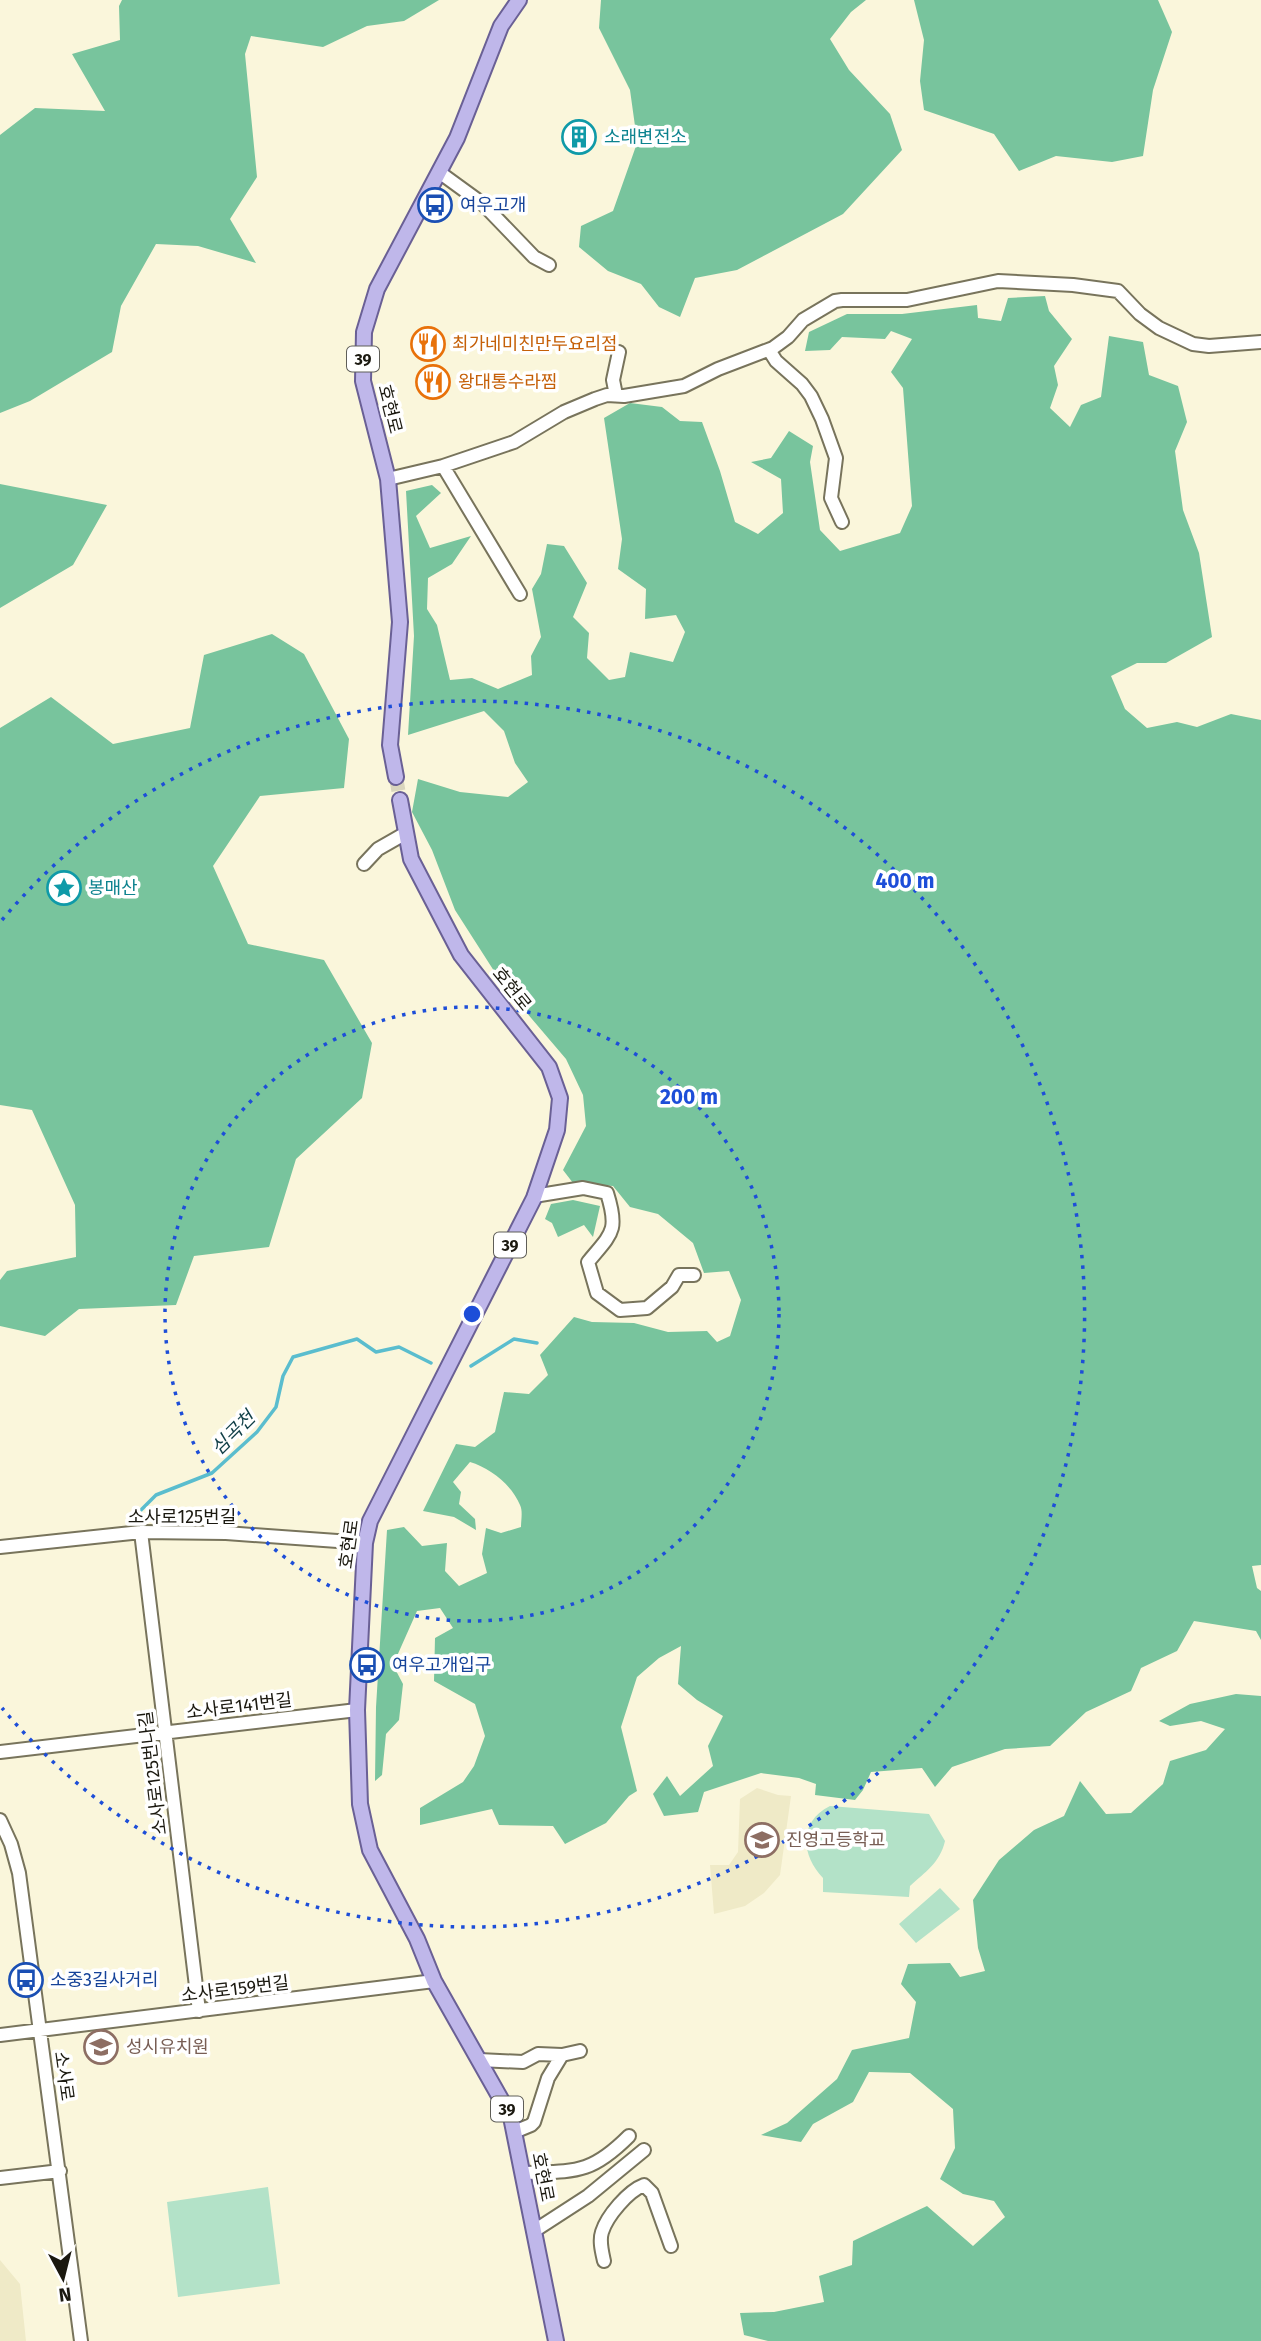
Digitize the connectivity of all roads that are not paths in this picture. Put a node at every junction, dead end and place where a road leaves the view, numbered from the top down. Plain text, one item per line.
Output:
1 (519, 0) edge
2 (439, 172) junction
3 (549, 265) dead end
4 (1261, 342) edge
5 (769, 350) junction
6 (619, 352) dead end
7 (615, 395) junction
8 (443, 466) junction
9 (388, 479) junction
10 (842, 522) dead end
11 (520, 594) dead end
12 (396, 777) tunnel mouth
13 (400, 800) tunnel mouth
14 (406, 833) junction
15 (364, 864) dead end
16 (534, 1196) junction
17 (694, 1275) dead end
18 (141, 1532) junction
19 (365, 1543) junction
20 (0, 1547) edge
21 (357, 1710) junction
22 (166, 1732) junction
23 (0, 1752) edge
24 (0, 1820) edge
25 (434, 1981) junction
26 (199, 2011) junction
27 (40, 2031) junction
28 (0, 2035) edge
29 (580, 2051) dead end
30 (562, 2055) junction
31 (479, 2060) junction
32 (514, 2132) junction
33 (629, 2136) dead end
34 (644, 2150) dead end
35 (60, 2171) junction
36 (522, 2173) junction
37 (0, 2178) edge
38 (534, 2231) junction
39 (671, 2246) dead end
40 (604, 2261) dead end
41 (81, 2341) edge
42 (556, 2341) edge

1 - 2 main road, 호현로 / 39
2 - 3 street
2 - 9 main road, 호현로 / 39
4 - 5 street
5 - 7 street
5 - 10 street
6 - 7 street
7 - 8 street
8 - 9 street
8 - 11 street
9 - 12 main road, 호현로 / 39
13 - 14 main road, 호현로 / 39
14 - 15 street
14 - 16 main road, 호현로 / 39
16 - 17 street
16 - 19 main road, 호현로 / 39
18 - 19 street, 소사로125번길
18 - 20 street, 소사로125번길
18 - 22 street, 소사로125번나길
19 - 21 main road, 호현로 / 39
21 - 22 street, 소사로141번길
21 - 25 main road, 호현로 / 39
22 - 23 street, 소사로141번길
22 - 26 street, 소사로125번나길
24 - 27 street, 소사로
25 - 26 street, 소사로159번길
25 - 31 main road, 호현로 / 39
26 - 27 street, 소사로159번길
27 - 28 street, 소사로159번길
27 - 35 street, 소사로
29 - 30 street
30 - 31 street
30 - 32 street
31 - 32 main road, 호현로 / 39
32 - 36 main road, 호현로 / 39
33 - 36 street
34 - 38 street
35 - 37 street
35 - 41 street, 소사로
36 - 38 main road, 호현로 / 39
38 - 42 main road, 호현로 / 39
39 - 40 street

